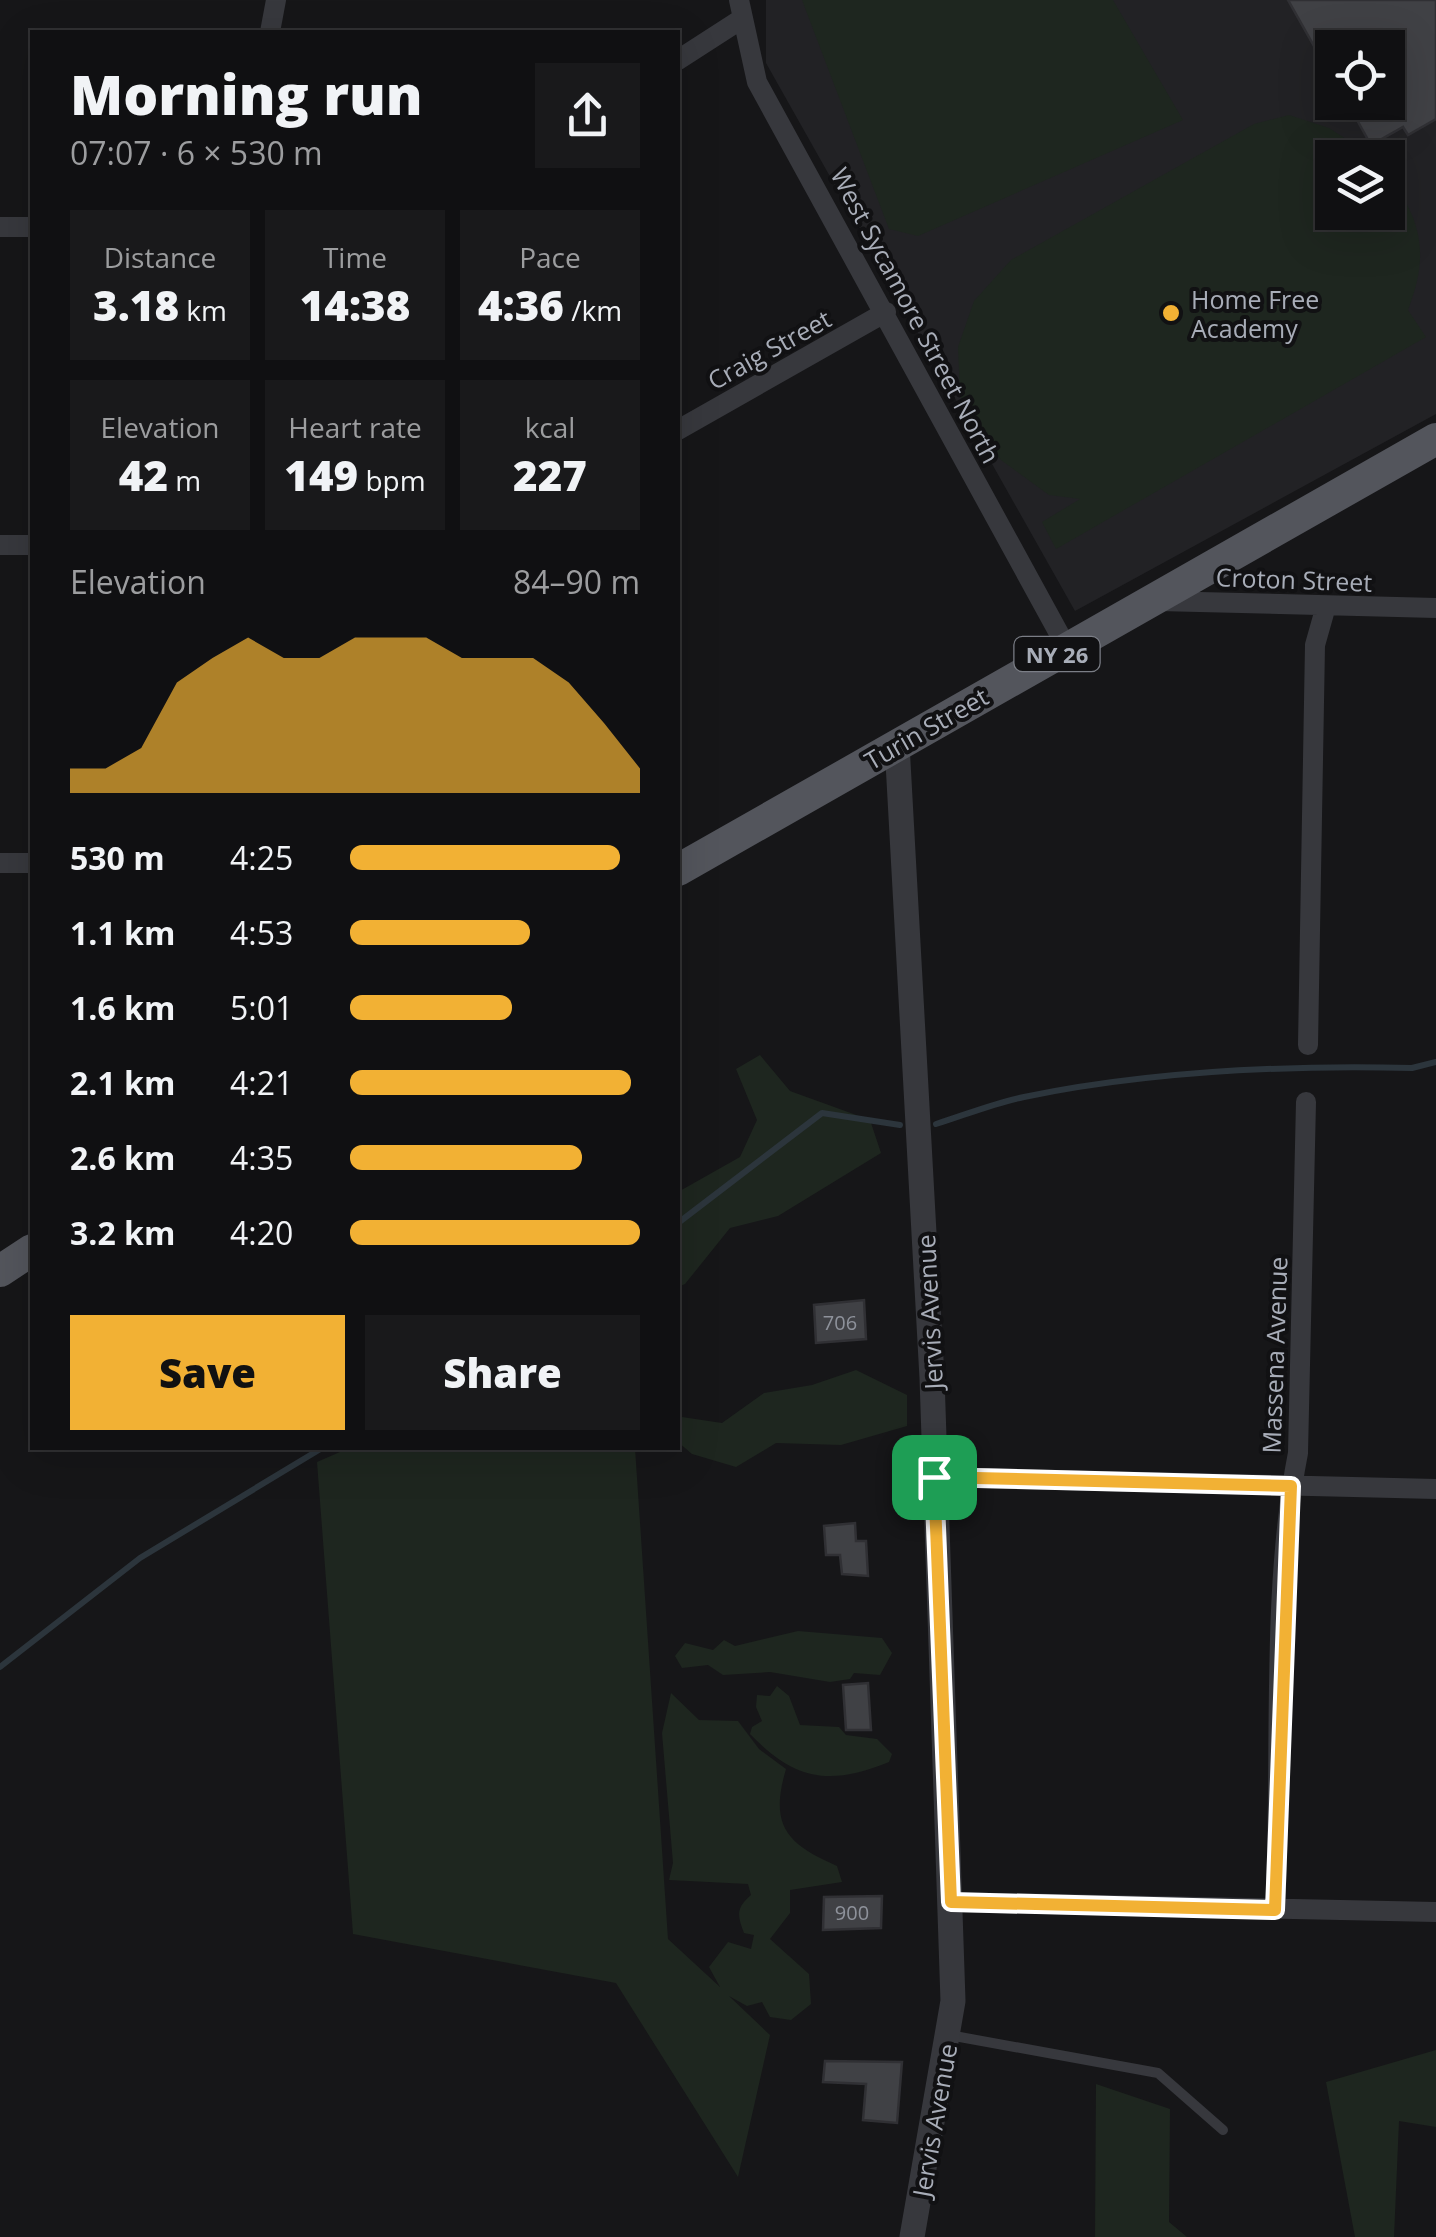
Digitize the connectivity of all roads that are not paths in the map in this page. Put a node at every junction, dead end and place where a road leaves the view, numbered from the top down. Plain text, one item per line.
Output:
1 (276, 0) edge
2 (740, 10) edge
3 (270, 30) edge
4 (680, 58) edge
5 (0, 227) edge
6 (30, 228) edge
7 (886, 312) junction
8 (680, 429) edge
9 (1436, 439) edge
10 (0, 545) edge
11 (30, 545) edge
12 (1150, 600) junction
13 (1326, 606) junction
14 (1436, 608) edge
15 (1067, 648) junction
16 (898, 744) junction
17 (0, 863) edge
18 (30, 864) edge
19 (680, 869) edge
20 (1308, 1045) dead end
21 (1306, 1102) dead end
22 (30, 1251) edge
23 (0, 1271) edge
24 (934, 1477) junction
25 (1291, 1486) junction
26 (1436, 1489) edge
27 (951, 1902) junction
28 (1275, 1910) junction
29 (1436, 1912) edge
30 (949, 2035) junction
31 (1223, 2130) dead end
32 (912, 2237) edge

1 - 3 street
2 - 4 street
2 - 7 street, West Sycamore Street North
5 - 6 street
7 - 8 street, Craig Street
7 - 15 street, West Sycamore Street North
9 - 12 main road, Turin Street / NY 26
10 - 11 street
12 - 13 street, Croton Street
12 - 15 main road, Turin Street / NY 26
13 - 14 street, Croton Street
13 - 20 street
15 - 16 main road, Turin Street / NY 26
16 - 19 main road, Turin Street / NY 26
16 - 24 street, Jervis Avenue
17 - 18 street
21 - 25 street, Massena Avenue
22 - 23 main road
24 - 25 street
24 - 27 street, Jervis Avenue
25 - 26 street
25 - 28 street, Massena Avenue
27 - 28 street
27 - 30 street, Jervis Avenue
28 - 29 street
30 - 31 lane
30 - 32 street, Jervis Avenue

